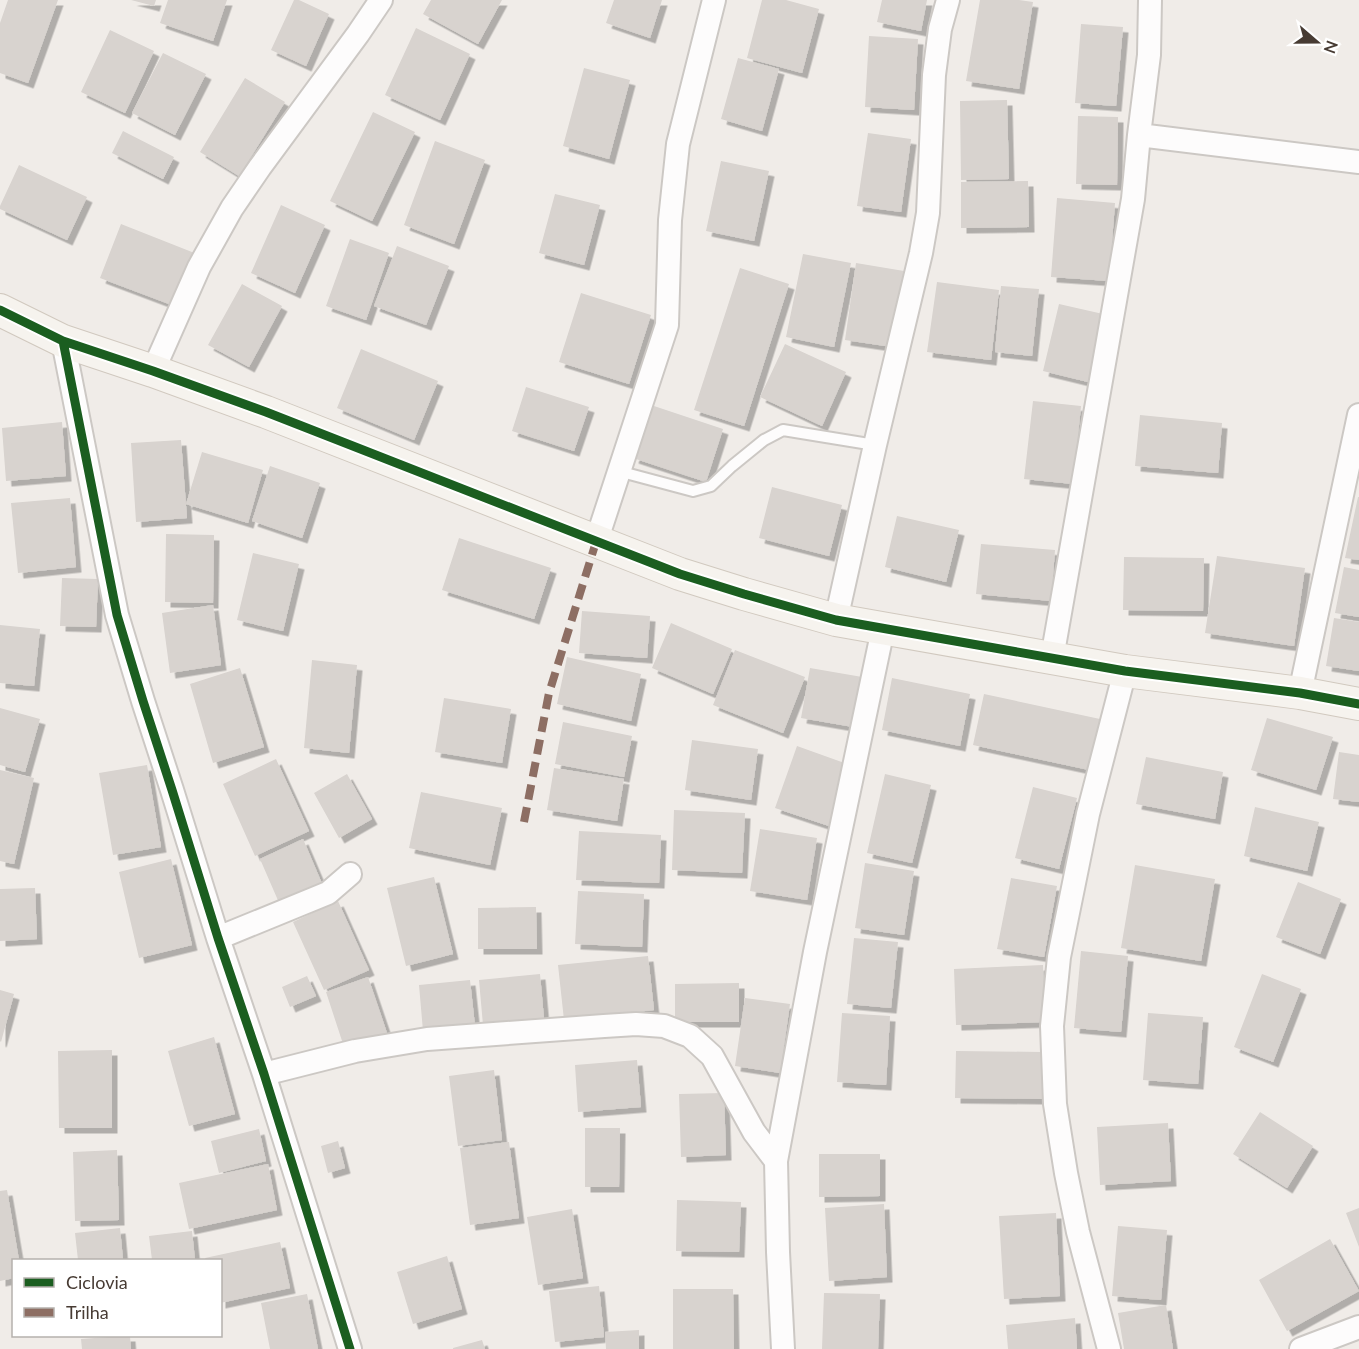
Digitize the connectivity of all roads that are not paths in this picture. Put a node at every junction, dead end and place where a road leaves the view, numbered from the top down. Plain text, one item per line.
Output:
1 (381, 0) edge
2 (714, 0) edge
3 (948, 0) edge
4 (1150, 0) edge
5 (1139, 135) junction
6 (1359, 162) edge
7 (0, 310) edge
8 (63, 341) junction
9 (153, 371) junction
10 (1359, 415) edge
11 (875, 445) junction
12 (618, 471) junction
13 (596, 542) junction
14 (836, 620) junction
15 (883, 629) junction
16 (1052, 658) junction
17 (1125, 671) junction
18 (1299, 693) junction
19 (1359, 704) edge
20 (350, 874) dead end
21 (218, 939) junction
22 (264, 1074) junction
23 (776, 1161) junction
24 (1359, 1327) edge
25 (350, 1349) edge
26 (783, 1349) edge
27 (1109, 1349) edge
28 (1301, 1349) edge

1 - 9 street
2 - 12 street
3 - 11 street
4 - 5 street
5 - 6 street
5 - 16 street
7 - 8 street
8 - 9 street
8 - 21 street
9 - 13 street
10 - 18 street
11 - 12 lane
11 - 14 street
12 - 13 street
13 - 14 street
14 - 15 street
15 - 16 street
15 - 23 street
16 - 17 street
17 - 18 street
17 - 27 street
18 - 19 street
20 - 21 street
21 - 22 street
22 - 23 street
22 - 25 street
23 - 26 street
24 - 28 street

